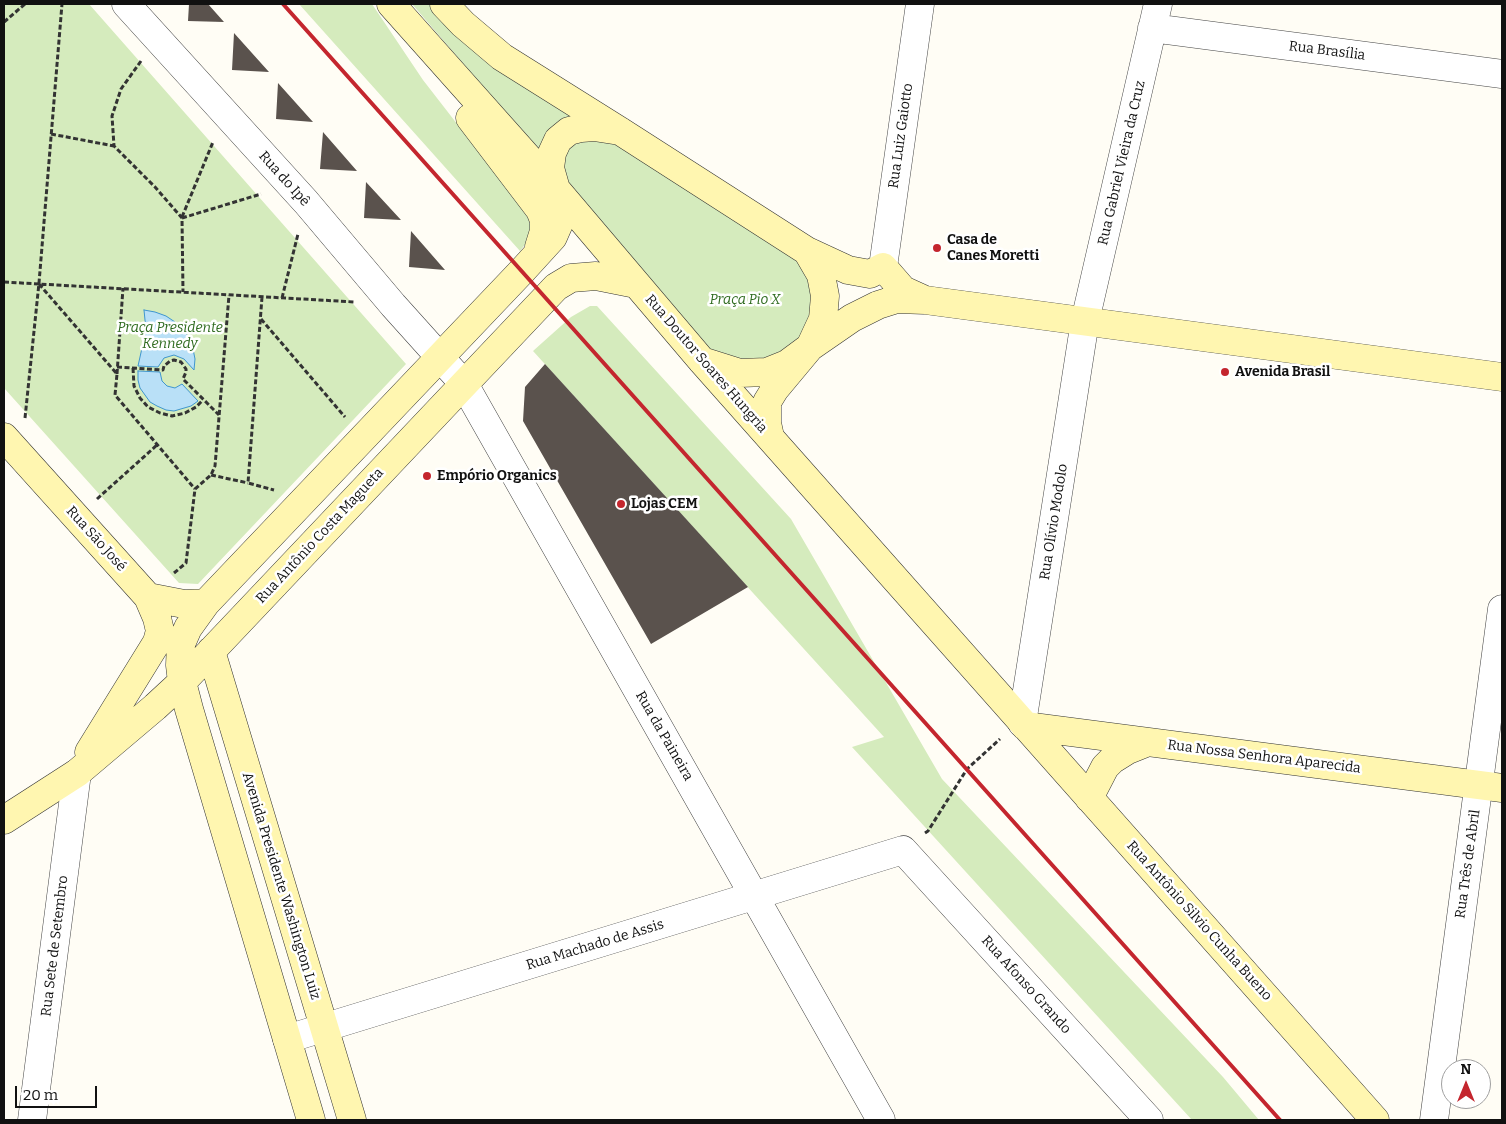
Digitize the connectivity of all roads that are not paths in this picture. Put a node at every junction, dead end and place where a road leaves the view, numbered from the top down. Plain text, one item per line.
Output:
1 (126, 4) edge
2 (391, 4) edge
3 (444, 4) edge
4 (920, 4) edge
5 (1155, 16) edge
6 (1502, 74) edge
7 (620, 131) junction
8 (555, 188) junction
9 (807, 251) junction
10 (537, 254) junction
11 (883, 267) junction
12 (636, 284) junction
13 (925, 300) junction
14 (1085, 322) junction
15 (810, 347) junction
16 (440, 357) junction
17 (702, 361) junction
18 (1502, 377) edge
19 (464, 384) junction
20 (770, 437) junction
21 (12, 446) edge
22 (148, 597) junction
23 (206, 603) junction
24 (1502, 609) edge
25 (211, 651) junction
26 (182, 682) junction
27 (1024, 724) junction
28 (1148, 742) junction
29 (77, 773) junction
30 (1490, 787) edge
31 (1089, 798) junction
32 (4, 820) edge
33 (903, 850) joint
34 (754, 896) junction
35 (324, 1028) junction
36 (287, 1039) junction
37 (32, 1120) edge
38 (311, 1120) edge
39 (352, 1120) edge
40 (881, 1120) edge
41 (1149, 1120) edge
42 (1375, 1120) edge
43 (1434, 1120) edge

1 - 16 street, Rua do Ipê
2 - 8 main road, Rua Doutor Soares Hungria
2 - 10 main road
3 - 7 main road
4 - 11 street, Rua Luiz Gaiotto
5 - 6 street, Rua Brasília
5 - 14 street, Rua Gabriel Vieira da Cruz
7 - 8 main road
7 - 9 main road
8 - 10 main road
8 - 12 main road, Rua Doutor Soares Hungria
9 - 11 main road
9 - 15 main road
10 - 16 main road
11 - 13 main road
12 - 17 main road, Rua Doutor Soares Hungria
12 - 19 main road, Rua Antônio Costa Magueta
13 - 14 main road
13 - 15 main road
14 - 18 main road
14 - 27 street, Rua Olívio Modolo
15 - 17 main road
15 - 20 main road
16 - 19 street, Rua da Paineira
16 - 23 main road
17 - 20 main road, Rua Doutor Soares Hungria
19 - 25 main road, Rua Antônio Costa Magueta
19 - 34 street, Rua da Paineira
20 - 27 main road, Rua Doutor Soares Hungria
21 - 22 main road, Rua São José
22 - 23 main road
22 - 29 main road
23 - 26 main road
24 - 30 street, Rua Três de Abril
25 - 26 main road, Rua Antônio Costa Magueta
25 - 35 main road, Avenida Presidente Washington Luiz
26 - 29 main road, Rua Antônio Costa Magueta
26 - 36 main road
27 - 28 main road, Rua Nossa Senhora Aparecida
27 - 31 main road, Rua Antônio Silvio Cunha Bueno
28 - 30 main road, Rua Nossa Senhora Aparecida
28 - 31 main road
29 - 32 main road, Rua Antônio Costa Magueta
29 - 37 street, Rua Sete de Setembro
30 - 43 street, Rua Três de Abril
31 - 42 main road, Rua Antônio Silvio Cunha Bueno
33 - 34 street, Rua Machado de Assis
33 - 41 street, Rua Afonso Grando
34 - 35 street, Rua Machado de Assis
34 - 40 street, Rua da Paineira
35 - 36 street, Rua Machado de Assis
35 - 39 main road, Avenida Presidente Washington Luiz
36 - 38 main road

